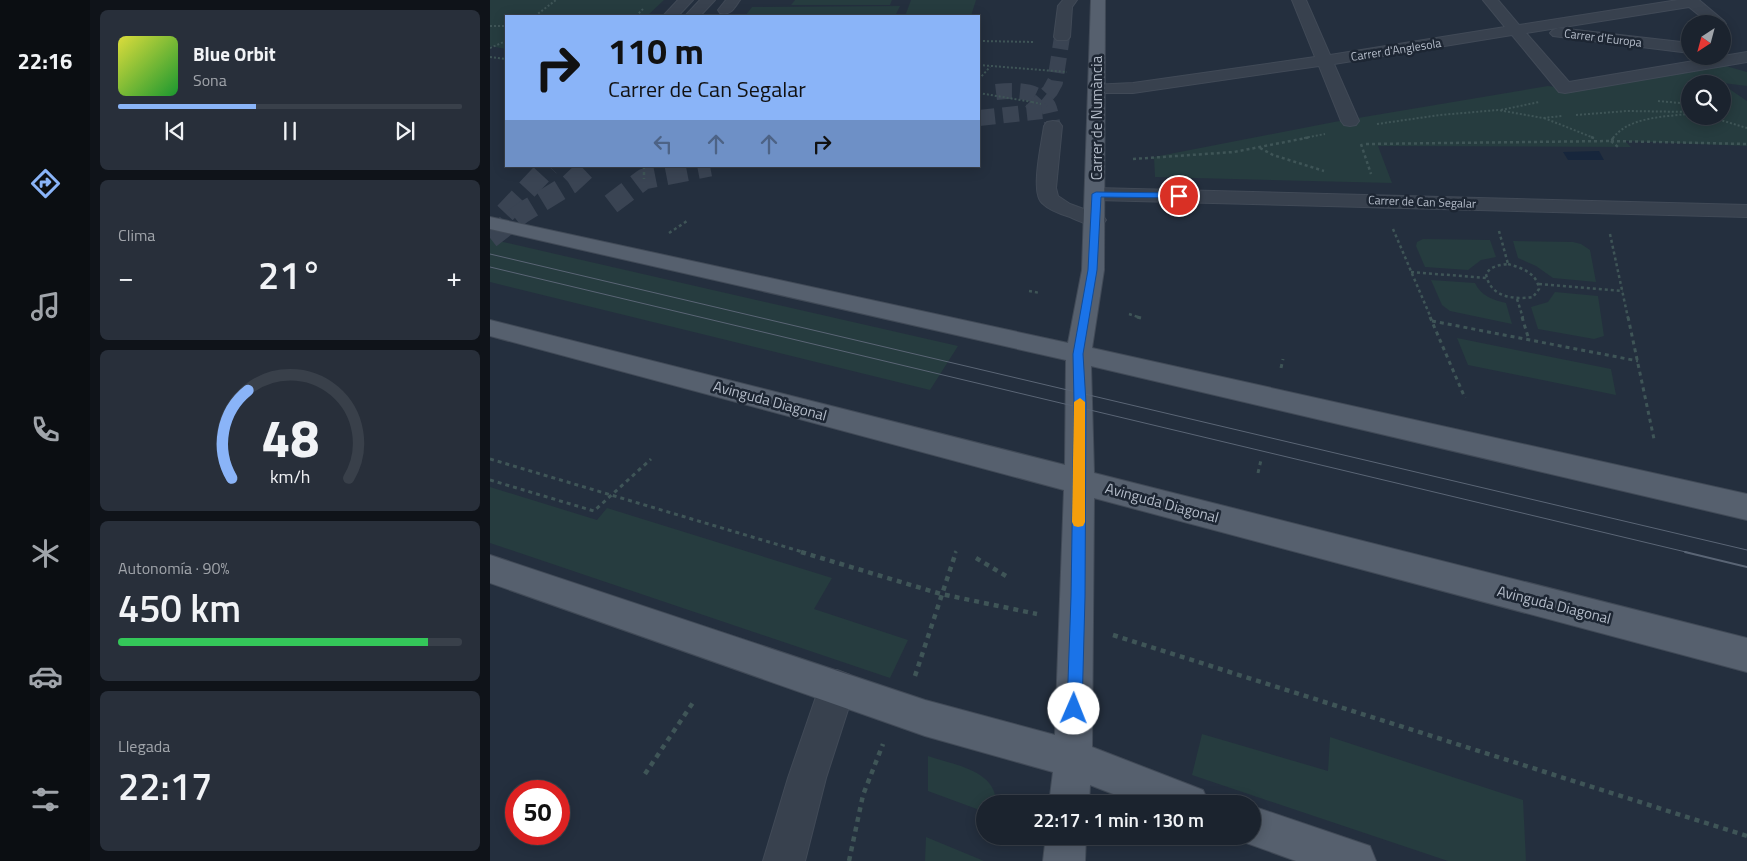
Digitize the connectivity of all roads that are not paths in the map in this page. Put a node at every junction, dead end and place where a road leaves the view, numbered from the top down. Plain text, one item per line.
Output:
1 (686, 0) edge
2 (708, 0) edge
3 (1070, 0) edge
4 (1098, 0) edge
5 (1299, 0) edge
6 (1490, 0) edge
7 (1691, 1) edge
8 (671, 15) edge
9 (693, 15) edge
10 (1708, 15) edge
11 (1517, 30) junction
12 (1062, 37) tunnel mouth
13 (1681, 47) edge
14 (1745, 50) edge
15 (1731, 51) edge
16 (1325, 61) junction
17 (1098, 89) junction
18 (1350, 121) dead end
19 (1053, 126) tunnel mouth
20 (1096, 194) junction
21 (1747, 211) edge
22 (1096, 220) junction
23 (490, 223) edge
24 (490, 328) edge
25 (1078, 354) junction
26 (1079, 482) junction
27 (1747, 507) edge
28 (490, 569) edge
29 (1747, 655) edge
30 (837, 688) junction
31 (1073, 760) junction
32 (1070, 795) edge
33 (1165, 795) edge
34 (1261, 829) edge
35 (1065, 845) edge
36 (784, 861) edge
37 (1064, 861) edge
38 (1355, 861) edge

1 - 8 street
2 - 9 street
3 - 12 street
4 - 17 main road, Carrer de Numància
5 - 16 street
6 - 11 street
7 - 10 street
7 - 11 street, Carrer d'Anglesola
11 - 13 street, Carrer d'Europa
11 - 14 street
11 - 16 street, Carrer d'Anglesola
14 - 15 street
16 - 17 street, Carrer d'Anglesola
16 - 18 street
17 - 20 main road, Carrer de Numància
19 - 22 street
20 - 21 street, Carrer de Can Segalar
20 - 22 main road, Carrer de Numància
22 - 25 main road, Carrer de Numància
23 - 25 main road
24 - 26 main road, Avinguda Diagonal
25 - 26 main road, Carrer de Numància
25 - 27 main road
26 - 29 main road, Avinguda Diagonal
26 - 31 main road, Carrer de Numància
28 - 30 main road
30 - 31 main road
30 - 36 street
31 - 32 main road, Carrer de Numància
31 - 33 main road
34 - 38 main road
35 - 37 main road

